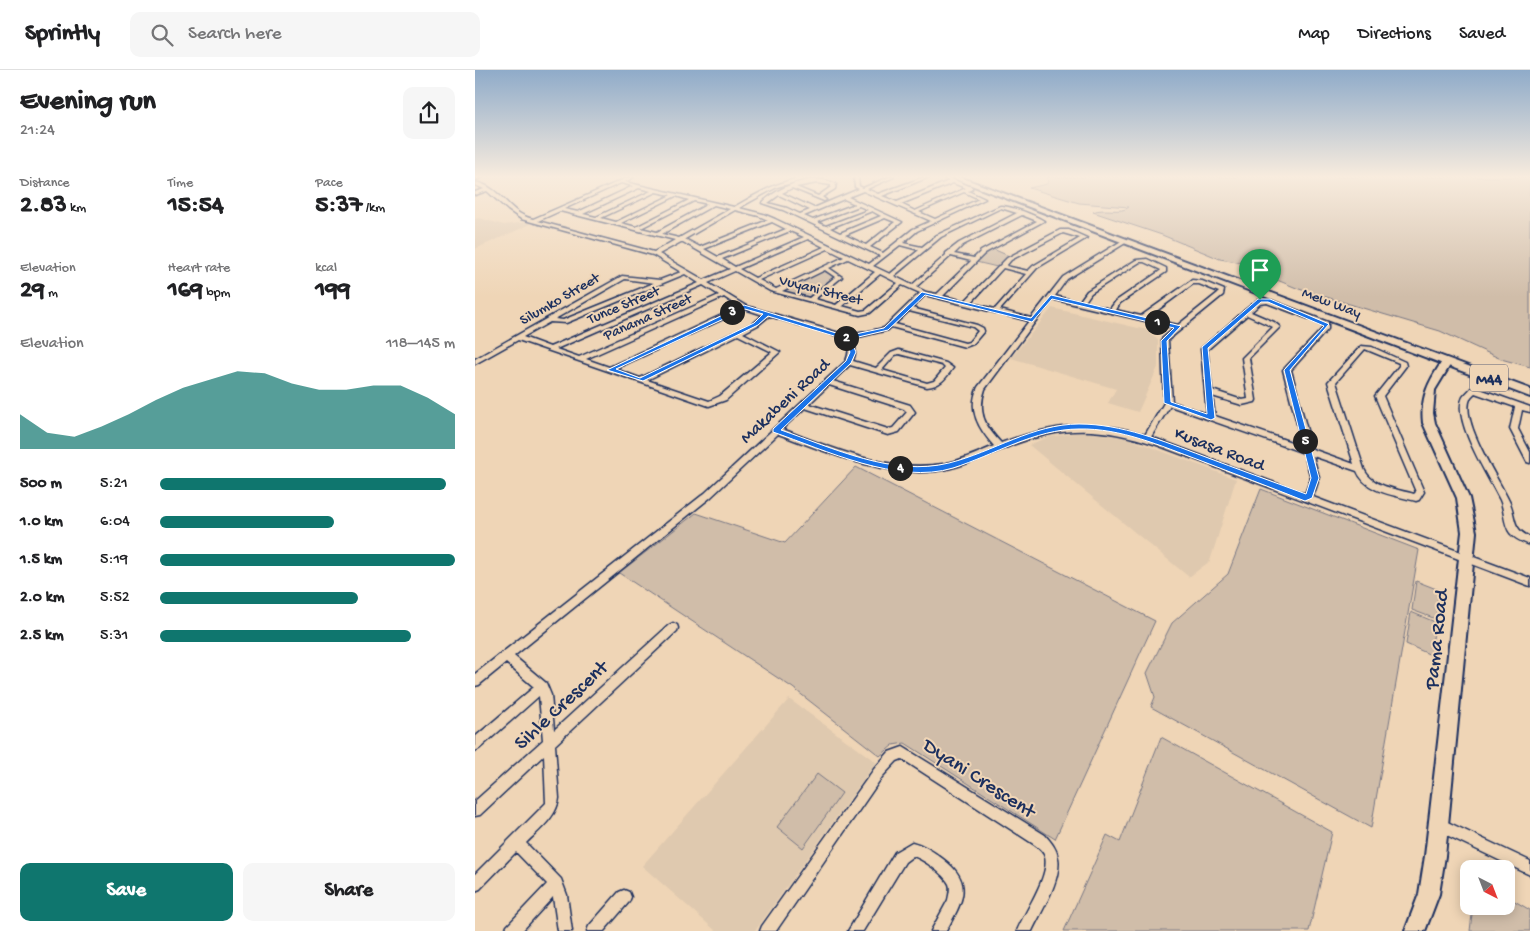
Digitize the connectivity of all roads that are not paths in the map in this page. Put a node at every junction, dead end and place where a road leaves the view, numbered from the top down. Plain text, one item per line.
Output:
1 (525, 217) edge
2 (541, 217) edge
3 (593, 217) edge
4 (630, 217) edge
5 (659, 217) edge
6 (689, 217) edge
7 (719, 217) edge
8 (766, 217) edge
9 (803, 217) edge
10 (825, 217) edge
11 (853, 217) edge
12 (882, 217) edge
13 (888, 217) edge
14 (927, 217) edge
15 (943, 217) edge
16 (979, 217) edge
17 (1013, 217) edge
18 (1031, 217) edge
19 (1059, 217) edge
20 (597, 218) joint
21 (773, 220) junction
22 (533, 221) junction
23 (935, 221) junction
24 (813, 222) junction
25 (616, 224) junction
26 (827, 228) junction
27 (636, 229) junction
28 (791, 229) junction
29 (658, 234) junction
30 (840, 235) junction
31 (809, 238) junction
32 (680, 240) junction
33 (1125, 241) junction
34 (898, 243) junction
35 (829, 247) junction
36 (866, 247) junction
37 (700, 249) junction
38 (923, 249) junction
39 (655, 254) junction
40 (948, 254) junction
41 (883, 255) junction
42 (849, 257) junction
43 (718, 259) junction
44 (975, 260) junction
45 (1001, 266) junction
46 (869, 267) junction
47 (825, 268) junction
48 (736, 269) junction
49 (686, 272) junction
50 (879, 272) junction
51 (1029, 272) junction
52 (890, 277) junction
53 (755, 280) junction
54 (660, 282) junction
55 (705, 283) junction
56 (901, 283) junction
57 (912, 288) junction
58 (777, 291) junction
59 (924, 293) junction
60 (724, 295) junction
61 (938, 297) junction
62 (1051, 297) junction
63 (810, 300) junction
64 (966, 304) junction
65 (1080, 304) junction
66 (744, 307) junction
67 (837, 307) junction
68 (908, 309) junction
69 (996, 311) junction
70 (1112, 311) junction
71 (1246, 312) junction
72 (767, 314) junction
73 (1143, 318) junction
74 (549, 320) junction
75 (1032, 320) junction
76 (890, 325) junction
77 (1179, 327) junction
78 (738, 333) junction
79 (518, 338) junction
80 (846, 338) junction
81 (550, 349) junction
82 (475, 355) edge
83 (483, 358) junction
84 (580, 359) junction
85 (475, 362) edge
86 (849, 362) junction
87 (1447, 362) junction
88 (610, 370) junction
89 (878, 370) junction
90 (641, 380) junction
91 (827, 382) junction
92 (1209, 392) junction
93 (1530, 393) edge
94 (1167, 403) junction
95 (804, 405) junction
96 (1519, 406) junction
97 (1530, 410) edge
98 (1211, 418) junction
99 (776, 430) junction
100 (1147, 438) junction
101 (1000, 447) junction
102 (1308, 451) junction
103 (1530, 460) edge
104 (1360, 469) junction
105 (1308, 498) junction
106 (1530, 541) edge
107 (1466, 558) junction
108 (1530, 582) edge
109 (673, 628) dead end
110 (506, 656) junction
111 (475, 681) edge
112 (542, 687) junction
113 (549, 742) junction
114 (475, 745) edge
115 (475, 810) edge
116 (1439, 824) junction
117 (517, 843) junction
118 (1530, 868) edge
119 (475, 884) edge
120 (556, 884) junction
121 (624, 897) dead end
122 (511, 931) edge
123 (565, 931) edge
124 (594, 931) edge
125 (767, 931) edge
126 (855, 931) edge
127 (938, 931) edge
128 (1024, 931) edge
129 (1415, 931) edge

1 - 22 street, Makabeni Road
2 - 22 street
3 - 20 street, Vuyani Street
4 - 25 street
5 - 27 street
6 - 29 street
7 - 32 street
8 - 21 street
9 - 24 street
10 - 24 street
11 - 26 street
12 - 30 street
13 - 36 street
14 - 23 street
15 - 23 street
16 - 38 street
17 - 40 street
18 - 44 street
19 - 33 main road, Mew Way / M44
20 - 25 street, Vuyani Street
21 - 28 street
21 - 37 street
22 - 39 street, Makabeni Road
23 - 34 street
24 - 26 street
25 - 27 street, Vuyani Street
26 - 30 street
27 - 29 street, Vuyani Street
28 - 31 street
28 - 43 street
29 - 32 street, Vuyani Street
30 - 36 street
31 - 35 street
31 - 48 street, Tunce Street
32 - 37 street, Vuyani Street
32 - 39 street
33 - 62 street
33 - 87 main road, Mew Way / M44
34 - 38 street
34 - 41 street
35 - 42 street
35 - 53 street
36 - 41 street
37 - 43 street, Vuyani Street
38 - 52 street
39 - 49 street, Makabeni Road
40 - 44 street
40 - 57 street
41 - 46 street
42 - 46 street
42 - 47 street
43 - 48 street, Vuyani Street
44 - 61 street
45 - 51 street
45 - 51 street
45 - 64 street
46 - 50 street
47 - 58 street
47 - 63 street
48 - 53 street, Vuyani Street
48 - 55 street, Tunce Street
49 - 54 street
49 - 55 street, Makabeni Road
50 - 52 street
50 - 67 street
51 - 69 street
52 - 56 street
53 - 58 street, Vuyani Street
54 - 74 street
54 - 74 street, Silumko Street
55 - 60 street, Makabeni Road
55 - 81 street, Tunce Street
56 - 57 street
56 - 67 street, Vuyani Street
57 - 59 street
58 - 63 street, Vuyani Street
59 - 61 street
59 - 68 street
60 - 66 street, Makabeni Road
60 - 84 street, Panama Street
61 - 64 street
62 - 65 street
62 - 75 street
63 - 67 street, Vuyani Street
64 - 69 street
65 - 70 street
65 - 70 street
66 - 72 street, Makabeni Road
66 - 88 street
68 - 76 street
68 - 76 street
69 - 75 street
70 - 73 street
71 - 92 street
71 - 92 street
71 - 102 street
72 - 78 street
72 - 80 street, Makabeni Road
73 - 77 street
73 - 77 street
74 - 79 street, Silumko Street
75 - 101 street
76 - 80 street
77 - 94 street
78 - 90 street
78 - 90 street
79 - 81 street
79 - 83 street, Silumko Street
80 - 86 street, Makabeni Road
81 - 84 street
82 - 83 street
83 - 85 street, Silumko Street
84 - 88 street
86 - 89 street
86 - 91 street, Makabeni Road
87 - 93 main road, Mew Way / M44
87 - 107 street, Pama Road
88 - 90 street
89 - 89 street
91 - 95 street, Makabeni Road
91 - 95 street
92 - 98 street
94 - 98 street
94 - 100 street
95 - 99 street, Makabeni Road
96 - 97 street
96 - 103 street
96 - 106 street
98 - 102 street
99 - 101 street, Kusasa Road
99 - 110 street, Makabeni Road
100 - 101 street, Kusasa Road
100 - 105 street, Kusasa Road
102 - 104 street
102 - 105 street
104 - 104 street
105 - 107 street, Kusasa Road
107 - 108 street, Kusasa Road
107 - 116 street, Pama Road
109 - 113 street, Sihle Crescent
110 - 111 street, Makabeni Road
110 - 112 street
112 - 113 street
112 - 114 street
113 - 115 street, Sihle Crescent
113 - 117 street
116 - 118 street
116 - 129 street, Pama Road
117 - 119 street
117 - 120 street
120 - 122 street
120 - 123 street
121 - 124 street
125 - 128 street, Dyani Crescent
126 - 127 street

